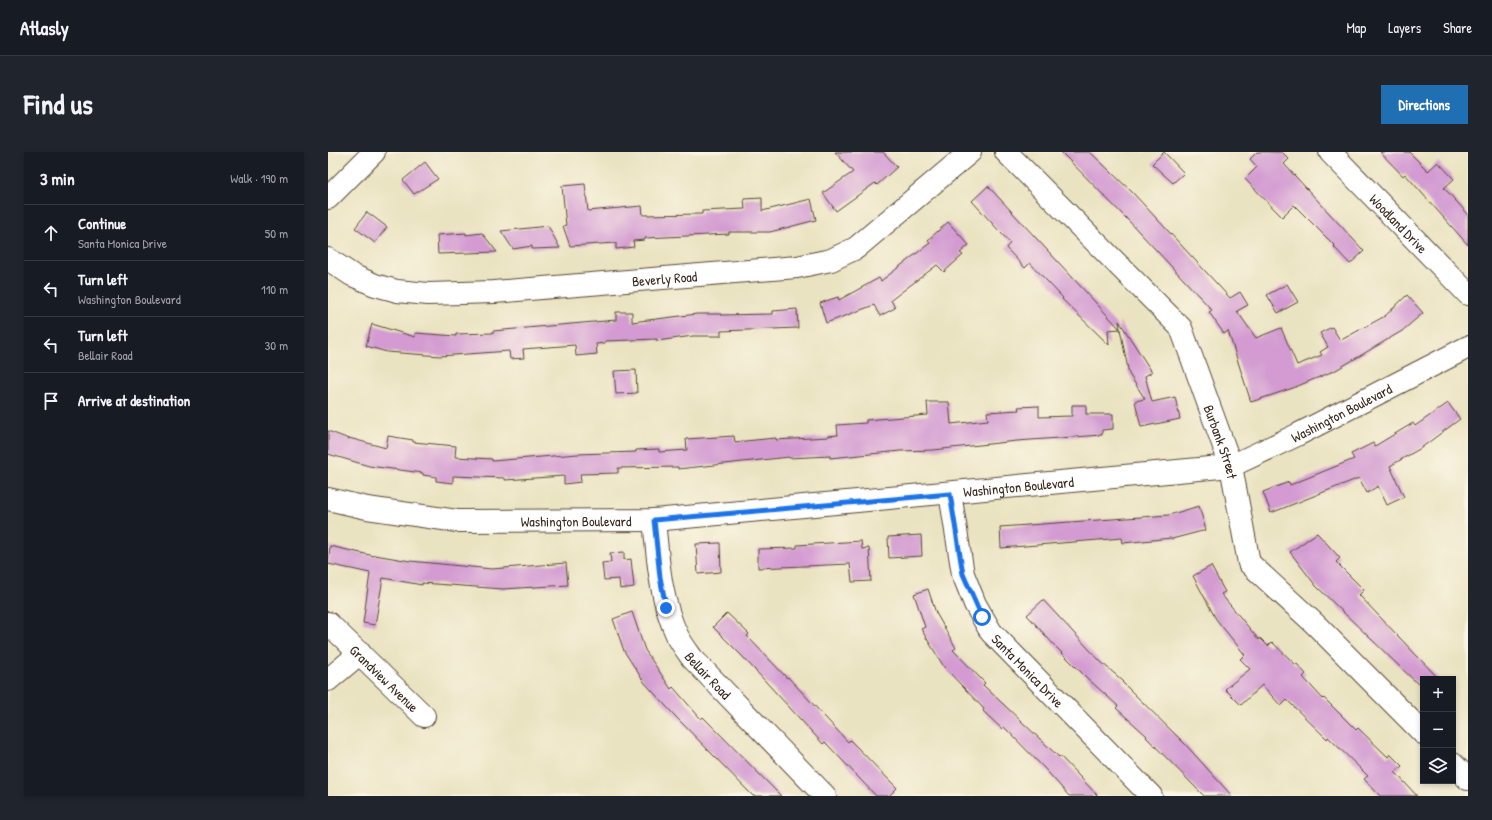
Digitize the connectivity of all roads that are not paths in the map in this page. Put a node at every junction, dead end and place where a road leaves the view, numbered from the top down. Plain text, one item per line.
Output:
1 (374, 152) edge
2 (970, 152) edge
3 (1006, 152) edge
4 (1330, 152) edge
5 (328, 198) edge
6 (328, 259) edge
7 (1468, 294) edge
8 (1468, 347) edge
9 (1231, 466) junction
10 (950, 494) junction
11 (328, 499) edge
12 (654, 520) junction
13 (328, 623) edge
14 (360, 653) junction
15 (328, 680) edge
16 (424, 716) dead end
17 (1420, 731) edge
18 (1456, 767) edge
19 (1468, 779) edge
20 (825, 796) edge
21 (1151, 796) edge

1 - 5 street
2 - 6 street, Beverly Road
3 - 9 street, Burbank Street
4 - 7 street, Woodland Drive
8 - 9 street, Washington Boulevard
9 - 10 street, Washington Boulevard
9 - 17 street, Burbank Street
10 - 12 street, Washington Boulevard
10 - 21 street, Santa Monica Drive
11 - 12 street, Washington Boulevard
12 - 20 street, Bellair Road
13 - 14 street, Grandview Avenue
14 - 15 street
14 - 16 street, Grandview Avenue
18 - 19 street

